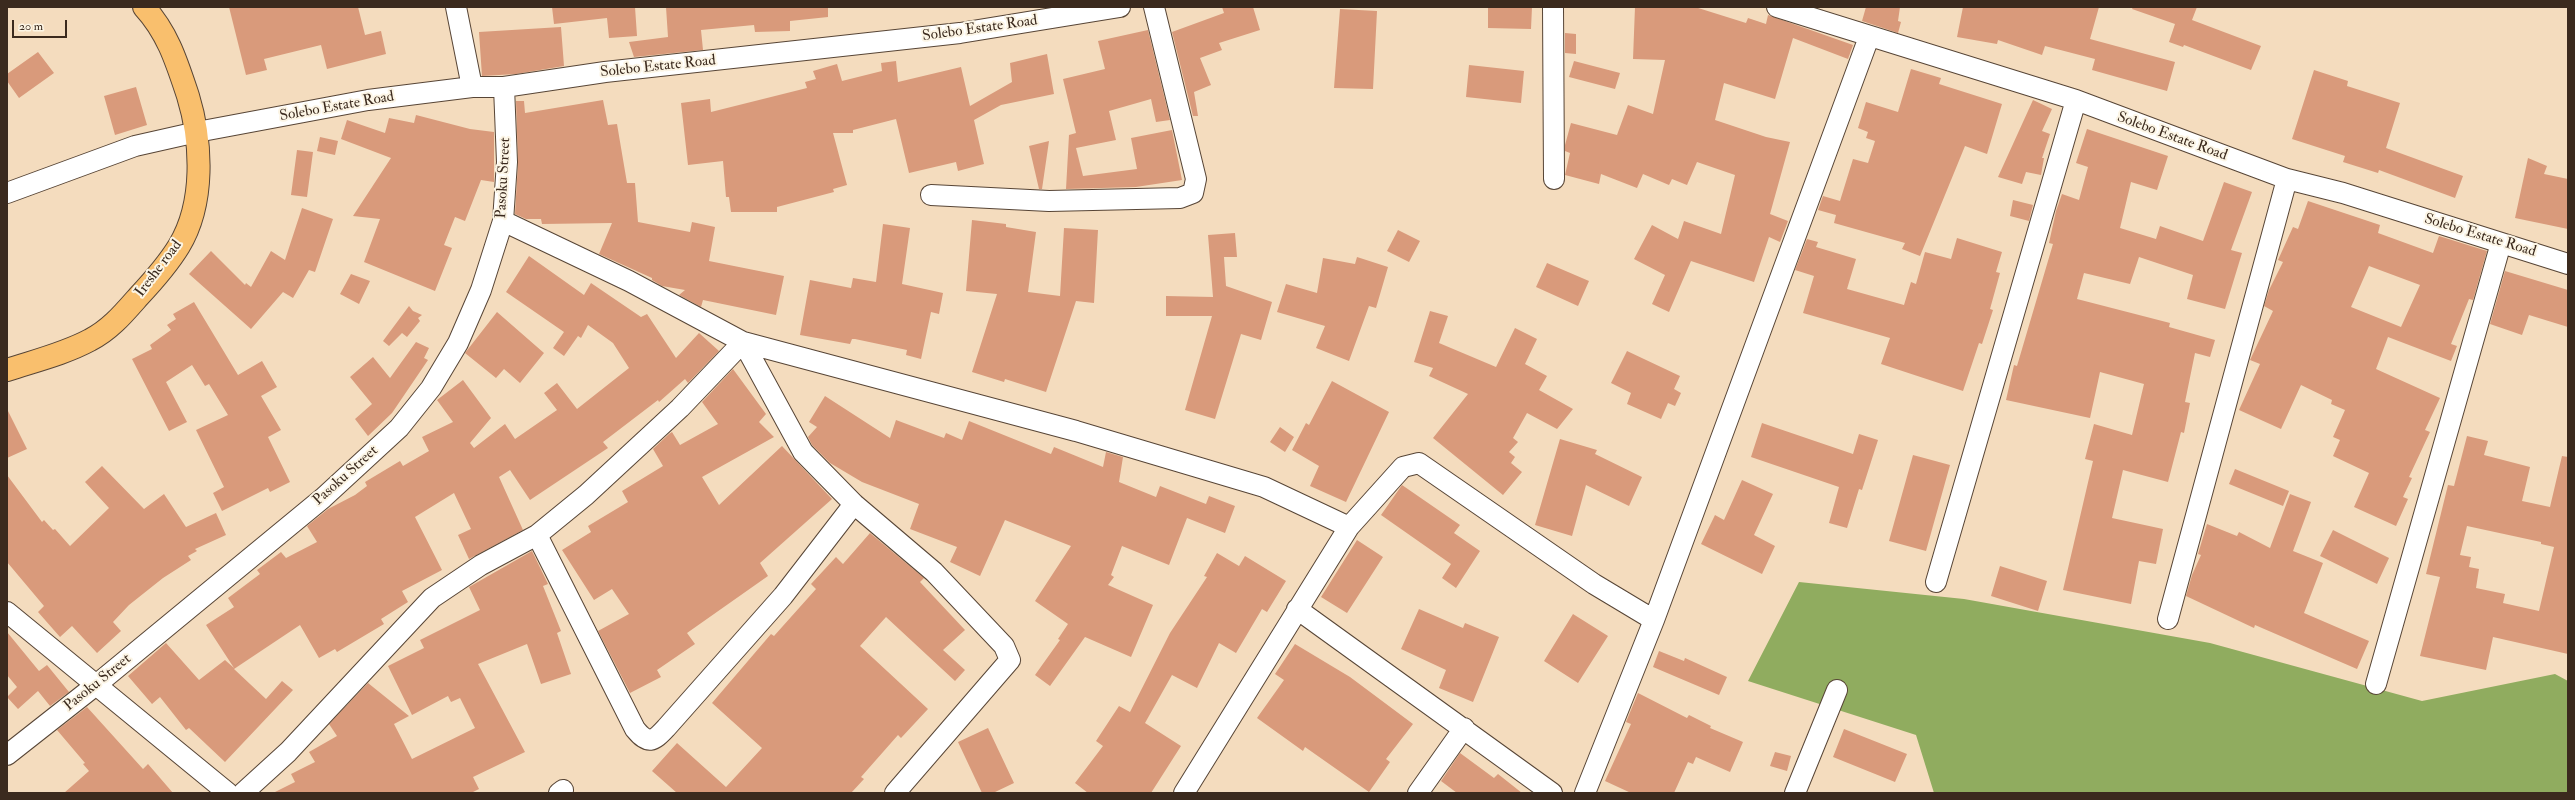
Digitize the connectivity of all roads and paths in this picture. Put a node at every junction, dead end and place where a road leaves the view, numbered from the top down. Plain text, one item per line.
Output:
1 (144, 7) edge
2 (456, 7) edge
3 (1120, 7) edge
4 (1154, 7) edge
5 (1553, 7) edge
6 (1777, 7) edge
7 (1869, 37) junction
8 (472, 87) junction
9 (504, 87) junction
10 (2076, 100) junction
11 (198, 132) junction
12 (2286, 178) junction
13 (1554, 179) dead end
14 (7, 193) edge
15 (931, 195) dead end
16 (503, 221) junction
17 (2501, 243) junction
18 (2568, 264) edge
19 (744, 342) junction
20 (7, 370) edge
21 (854, 504) junction
22 (1350, 527) junction
23 (537, 535) junction
24 (1936, 582) dead end
25 (1297, 610) junction
26 (7, 612) edge
27 (2168, 618) dead end
28 (1654, 620) junction
29 (2376, 684) dead end
30 (96, 686) junction
31 (1837, 690) dead end
32 (1464, 728) junction
33 (7, 755) edge
34 (228, 793) edge
35 (243, 793) edge
36 (895, 793) edge
37 (1184, 793) edge
38 (1418, 793) edge
39 (1552, 793) edge
40 (1585, 793) edge
41 (1795, 793) edge

1 - 11 main road, Ireshe road
2 - 8 street
3 - 9 street, Solebo Estate Road
4 - 15 street
5 - 13 street
6 - 7 street, Solebo Estate Road
7 - 10 street, Solebo Estate Road
7 - 28 street
8 - 9 street, Solebo Estate Road
8 - 11 street, Solebo Estate Road
9 - 16 street, Pasoku Street
10 - 12 street, Solebo Estate Road
10 - 24 street
11 - 14 street, Solebo Estate Road
11 - 20 main road, Ireshe road
12 - 17 street, Solebo Estate Road
12 - 27 street
16 - 19 street
16 - 30 street, Pasoku Street
17 - 18 street, Solebo Estate Road
17 - 29 street
19 - 21 street
19 - 22 street
19 - 23 street
21 - 23 street
21 - 36 street
22 - 25 street
22 - 28 street
23 - 35 street
25 - 32 street
25 - 37 street
26 - 30 street
28 - 40 street
30 - 33 street, Pasoku Street
30 - 34 street
31 - 41 street
32 - 38 street
32 - 39 street

